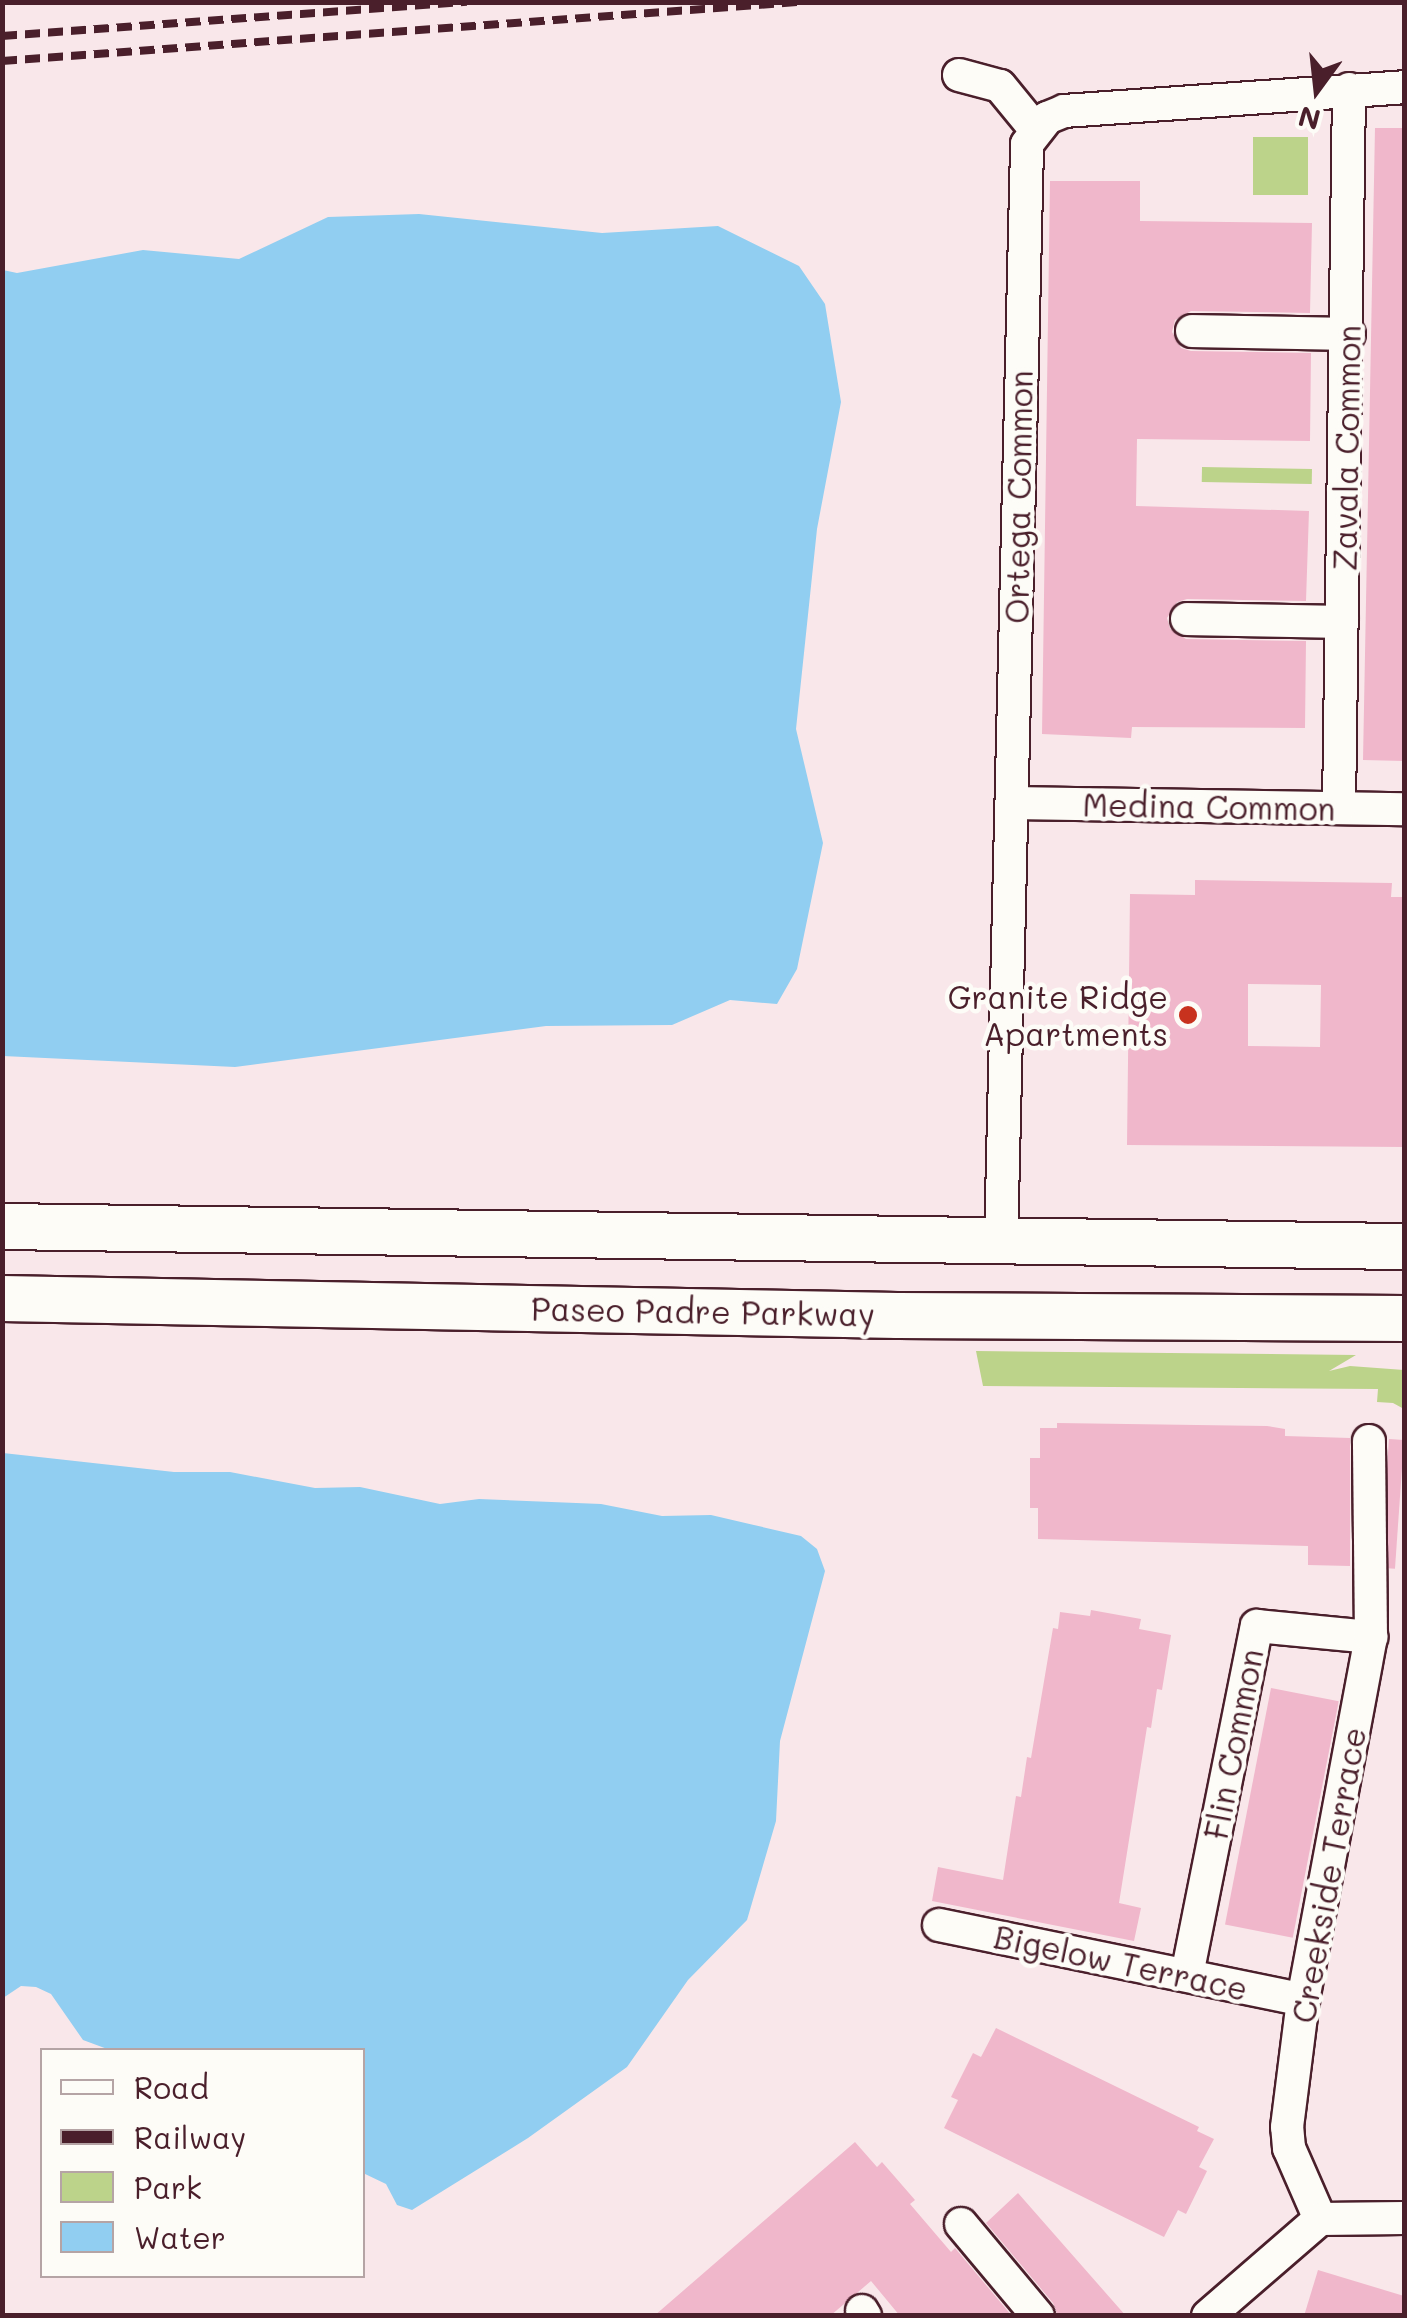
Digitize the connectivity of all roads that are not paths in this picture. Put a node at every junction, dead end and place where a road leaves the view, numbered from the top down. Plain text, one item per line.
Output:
1 (959, 75) dead end
2 (1404, 87) edge
3 (1349, 89) junction
4 (1036, 130) junction
5 (1192, 331) dead end
6 (1349, 334) junction
7 (1187, 619) dead end
8 (1342, 622) junction
9 (1014, 803) junction
10 (1339, 808) junction
11 (1404, 809) edge
12 (2, 1226) edge
13 (1002, 1243) junction
14 (1404, 1246) edge
15 (2, 1298) edge
16 (1404, 1318) edge
17 (1369, 1442) dead end
18 (1372, 1637) junction
19 (939, 1925) dead end
20 (1186, 1975) junction
21 (1303, 2000) junction
22 (1320, 2218) junction
23 (1404, 2218) edge
24 (961, 2224) dead end
25 (1038, 2316) edge
26 (1208, 2316) edge

1 - 4 street
2 - 3 street
3 - 4 street
3 - 6 street, Zavala Common
4 - 9 street, Ortega Common
5 - 6 street
6 - 8 street, Zavala Common
7 - 8 street
8 - 10 street, Zavala Common
9 - 10 street, Medina Common
9 - 13 street, Ortega Common
10 - 11 street, Medina Common
12 - 13 main road
13 - 14 main road
15 - 16 main road, Paseo Padre Parkway
17 - 18 street, Creekside Terrace
18 - 20 street, Flin Common
18 - 21 street, Creekside Terrace
19 - 20 street, Bigelow Terrace
20 - 21 street, Bigelow Terrace
21 - 22 street, Creekside Terrace
22 - 23 street
22 - 26 street
24 - 25 street

